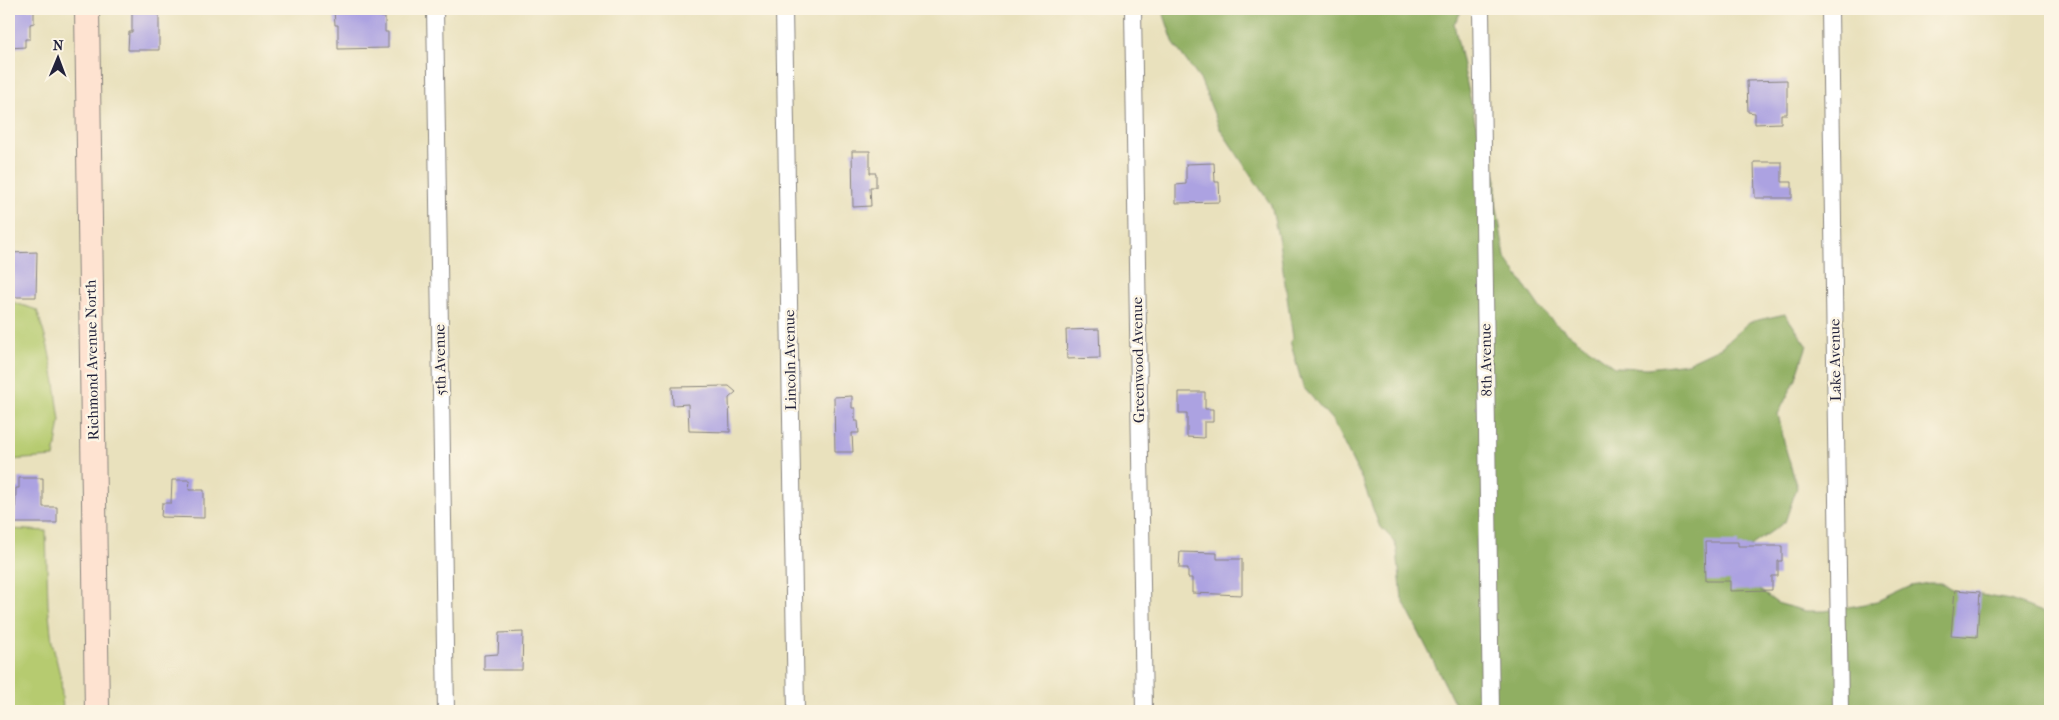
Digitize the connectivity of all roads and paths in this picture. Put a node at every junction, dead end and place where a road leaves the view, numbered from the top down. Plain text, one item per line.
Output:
1 (87, 9) edge
2 (435, 9) edge
3 (784, 9) edge
4 (1132, 9) edge
5 (1481, 9) edge
6 (1830, 9) edge
7 (98, 711) edge
8 (446, 711) edge
9 (796, 711) edge
10 (1144, 711) edge
11 (1491, 711) edge
12 (1840, 711) edge

1 - 7 street, Richmond Avenue North
2 - 8 street, 5th Avenue
3 - 9 street, Lincoln Avenue
4 - 10 street, Greenwood Avenue
5 - 11 street, 8th Avenue
6 - 12 street, Lake Avenue

